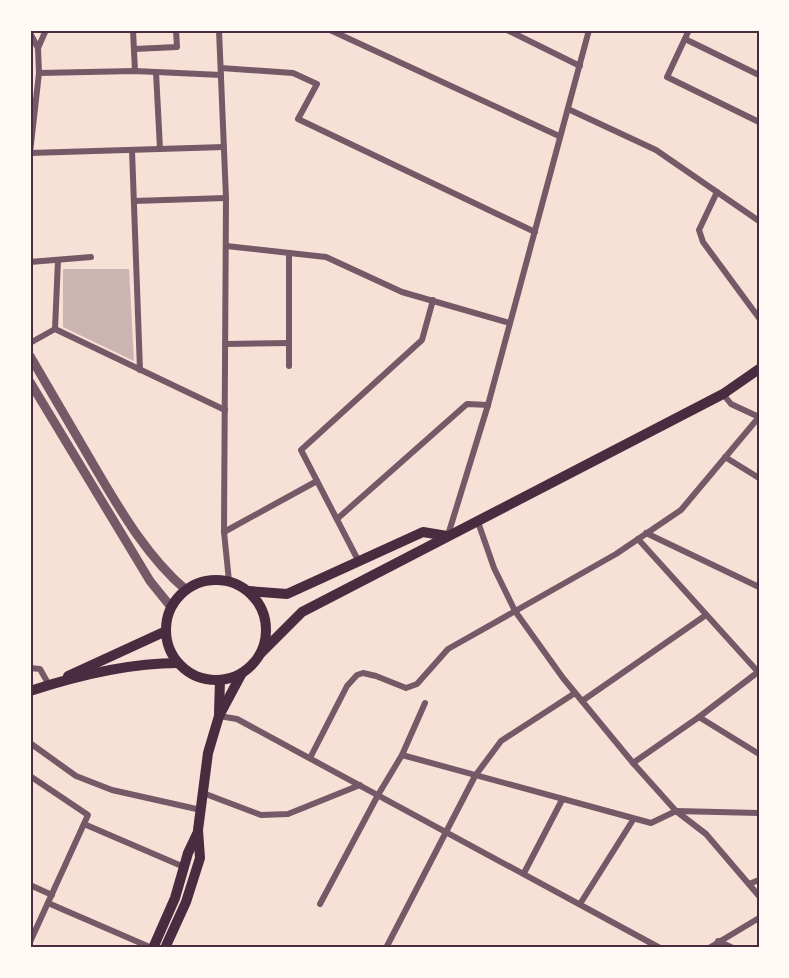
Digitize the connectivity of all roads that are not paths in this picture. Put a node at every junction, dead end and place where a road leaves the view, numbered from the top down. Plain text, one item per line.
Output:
1 (46, 30) edge
2 (133, 30) edge
3 (176, 30) edge
4 (219, 30) edge
5 (330, 30) edge
6 (507, 30) edge
7 (589, 30) edge
8 (689, 30) edge
9 (31, 37) edge
10 (685, 39) junction
11 (38, 48) junction
12 (134, 49) junction
13 (580, 66) junction
14 (135, 71) junction
15 (221, 71) junction
16 (156, 72) junction
17 (39, 73) junction
18 (759, 75) edge
19 (568, 109) junction
20 (759, 122) edge
21 (559, 136) junction
22 (224, 147) junction
23 (160, 149) junction
24 (132, 150) junction
25 (30, 153) edge
26 (717, 192) junction
27 (226, 198) junction
28 (134, 201) junction
29 (759, 221) edge
30 (536, 232) junction
31 (226, 246) junction
32 (289, 253) junction
33 (91, 257) dead end
34 (58, 260) junction
35 (30, 262) edge
36 (433, 300) junction
37 (759, 318) edge
38 (510, 323) junction
39 (55, 329) junction
40 (30, 343) edge
41 (289, 343) junction
42 (225, 344) junction
43 (30, 356) edge
44 (289, 366) dead end
45 (140, 369) junction
46 (759, 369) edge
47 (30, 382) edge
48 (723, 394) junction
49 (489, 405) junction
50 (225, 410) junction
51 (759, 417) edge
52 (725, 457) junction
53 (759, 478) edge
54 (317, 481) junction
55 (337, 519) junction
56 (478, 522) junction
57 (224, 532) junction
58 (646, 533) junction
59 (448, 536) junction
60 (638, 539) junction
61 (359, 562) junction
62 (230, 581) junction
63 (759, 587) edge
64 (186, 590) junction
65 (249, 591) junction
66 (171, 607) junction
67 (515, 611) junction
68 (706, 615) junction
69 (166, 631) junction
70 (261, 653) junction
71 (178, 663) junction
72 (30, 668) edge
73 (242, 673) junction
74 (758, 673) edge
75 (220, 680) junction
76 (49, 685) junction
77 (30, 691) edge
78 (575, 693) junction
79 (582, 701) junction
80 (425, 704) dead end
81 (219, 716) junction
82 (699, 717) junction
83 (30, 743) edge
84 (759, 754) edge
85 (402, 755) junction
86 (310, 758) junction
87 (633, 763) junction
88 (30, 776) edge
89 (475, 776) junction
90 (360, 785) junction
91 (203, 793) junction
92 (378, 795) junction
93 (562, 800) junction
94 (201, 810) junction
95 (676, 811) junction
96 (759, 813) edge
97 (633, 820) junction
98 (84, 824) junction
99 (198, 830) junction
100 (445, 831) junction
101 (184, 867) junction
102 (524, 873) junction
103 (759, 880) edge
104 (748, 884) junction
105 (30, 885) edge
106 (52, 895) junction
107 (759, 896) edge
108 (48, 903) junction
109 (321, 904) dead end
110 (580, 904) junction
111 (759, 918) edge
112 (647, 941) junction
113 (718, 941) junction
114 (30, 942) edge
115 (152, 948) edge
116 (165, 948) edge
117 (386, 948) edge
118 (534, 948) edge
119 (541, 948) edge
120 (643, 948) edge
121 (660, 948) edge
122 (709, 948) edge
123 (733, 948) edge

1 - 11 street
2 - 12 street
3 - 12 street
4 - 15 street
5 - 21 street
6 - 13 street
7 - 13 street
8 - 10 street
9 - 11 street
10 - 18 street
10 - 20 street
11 - 17 street
12 - 14 street
13 - 19 street
14 - 16 street
14 - 17 street
15 - 16 street
15 - 22 street
15 - 30 street
16 - 23 street
17 - 25 street
19 - 21 street
19 - 26 street
21 - 30 street
22 - 23 street
22 - 27 street
23 - 24 street
24 - 25 street
24 - 28 street
26 - 29 street
26 - 37 street
27 - 28 street
27 - 31 street
28 - 45 street
30 - 38 street
31 - 32 street
31 - 42 street
32 - 36 street
32 - 41 street
33 - 34 street
34 - 35 street
34 - 39 street
36 - 38 street
36 - 54 street
38 - 49 street
39 - 40 street
39 - 45 street
41 - 42 street
41 - 44 street
42 - 50 street
43 - 64 street
45 - 50 street
46 - 48 main road
47 - 66 street
48 - 51 street
48 - 56 main road
49 - 55 street
49 - 59 street
50 - 57 street
51 - 52 street
52 - 53 street
52 - 58 street
54 - 55 street
54 - 57 street
55 - 61 street
56 - 59 main road
56 - 67 street
57 - 62 street
58 - 60 street
58 - 63 street
59 - 61 main road
59 - 70 main road
60 - 67 street
60 - 68 street
61 - 65 main road
62 - 64 main road
62 - 65 main road
64 - 66 main road
65 - 70 main road
66 - 69 main road
67 - 78 street
67 - 86 street
68 - 74 street
68 - 79 street
69 - 71 main road
69 - 76 main road
70 - 73 main road
71 - 75 main road
71 - 76 main road
72 - 76 street
73 - 75 main road
73 - 81 main road
74 - 82 street
75 - 81 main road
76 - 77 main road
78 - 79 street
78 - 89 street
79 - 87 street
80 - 85 street
81 - 86 street
81 - 91 main road
82 - 84 street
82 - 87 street
83 - 94 street
85 - 89 street
85 - 92 street
86 - 90 street
87 - 95 street
88 - 98 street
89 - 93 street
89 - 100 street
90 - 91 street
90 - 92 street
91 - 94 main road
92 - 100 street
92 - 109 street
93 - 97 street
93 - 102 street
94 - 99 main road
95 - 96 street
95 - 97 street
95 - 104 street
97 - 110 street
98 - 101 street
98 - 106 street
99 - 101 main road
99 - 116 main road
100 - 102 street
100 - 117 street
101 - 115 main road
102 - 110 street
103 - 104 street
104 - 107 street
105 - 106 street
106 - 108 street
108 - 114 street
108 - 115 street
110 - 112 street
111 - 113 street
112 - 120 street
112 - 121 street
113 - 122 street
113 - 123 street
118 - 119 street

